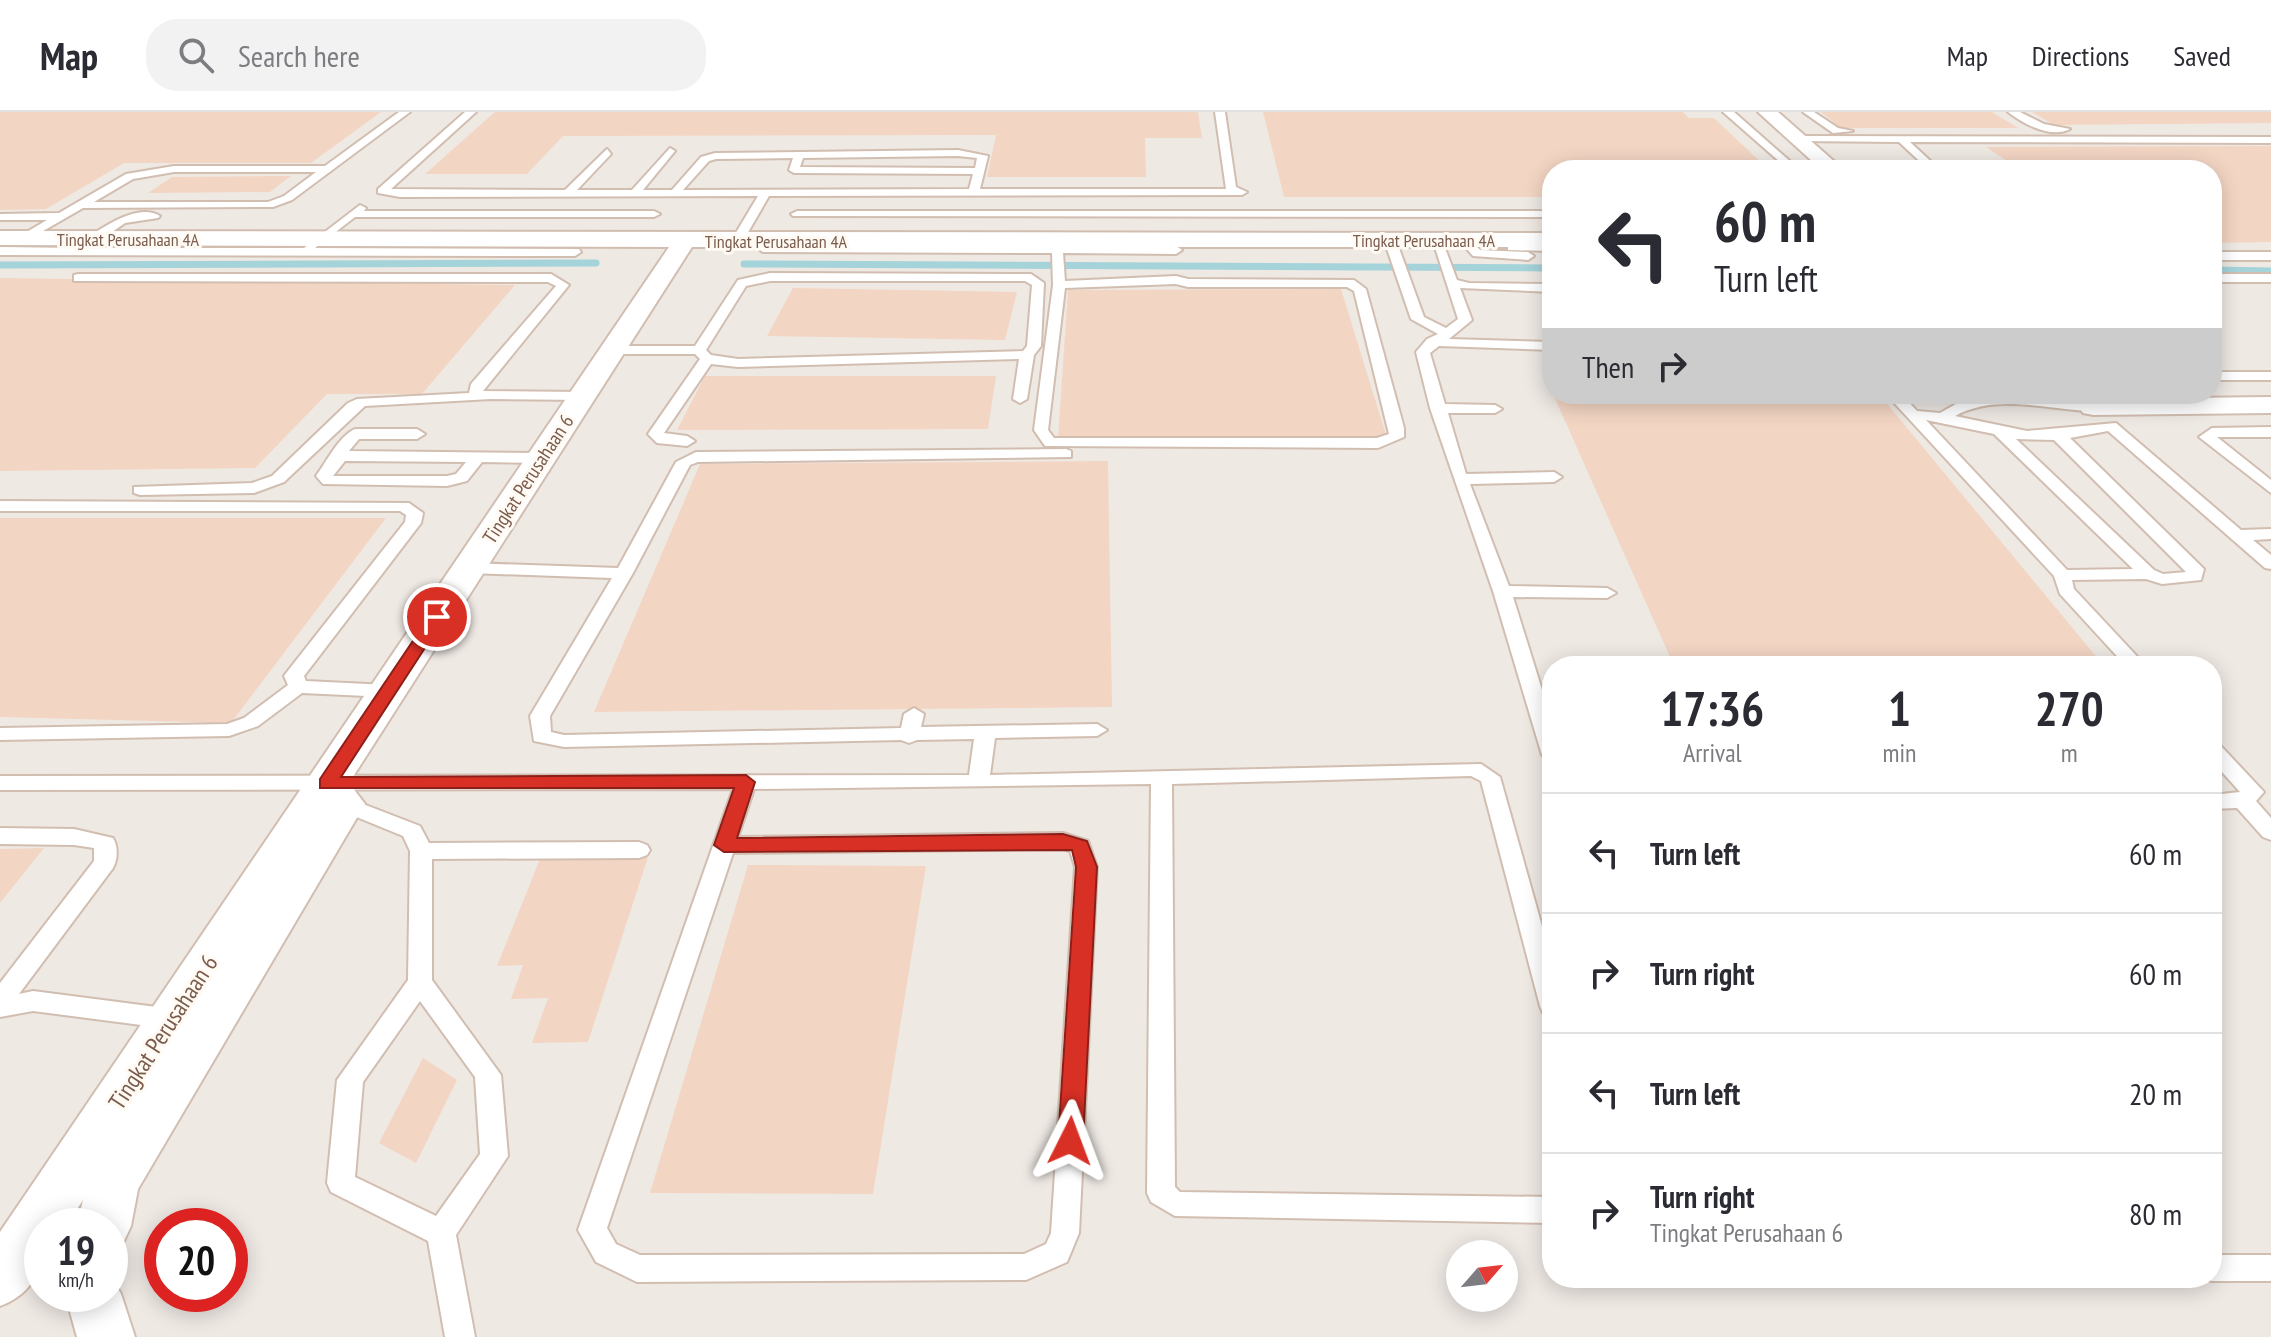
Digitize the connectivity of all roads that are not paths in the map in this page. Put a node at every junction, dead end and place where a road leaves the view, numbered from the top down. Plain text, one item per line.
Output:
1 (405, 112) edge
2 (471, 112) edge
3 (1220, 112) edge
4 (1728, 112) edge
5 (1767, 112) edge
6 (1808, 112) edge
7 (2002, 112) edge
8 (2013, 112) edge
9 (1826, 126) junction
10 (2271, 129) edge
11 (1792, 133) junction
12 (1901, 139) junction
13 (2271, 140) edge
14 (670, 151) dead end
15 (607, 152) dead end
16 (886, 153) junction
17 (799, 154) junction
18 (1783, 160) edge
19 (1823, 160) edge
20 (1924, 160) edge
21 (329, 169) junction
22 (879, 171) junction
23 (979, 171) junction
24 (382, 191) junction
25 (569, 192) junction
26 (636, 192) junction
27 (871, 192) junction
28 (555, 193) junction
29 (675, 193) junction
30 (765, 193) junction
31 (974, 193) junction
32 (83, 205) junction
33 (351, 214) junction
34 (534, 214) junction
35 (654, 214) dead end
36 (797, 214) dead end
37 (1542, 214) edge
38 (63, 216) junction
39 (0, 217) edge
40 (279, 217) dead end
41 (0, 238) edge
42 (24, 238) junction
43 (544, 240) junction
44 (685, 240) junction
45 (1542, 240) edge
46 (737, 241) junction
47 (1467, 243) junction
48 (809, 244) junction
49 (85, 245) junction
50 (311, 245) junction
51 (482, 246) junction
52 (1542, 247) edge
53 (763, 248) dead end
54 (1394, 248) junction
55 (1438, 248) junction
56 (2222, 248) edge
57 (2271, 248) edge
58 (1057, 250) junction
59 (1176, 250) junction
60 (0, 251) edge
61 (575, 252) dead end
62 (1542, 256) edge
63 (2222, 256) edge
64 (2271, 256) edge
65 (1176, 277) junction
66 (78, 278) dead end
67 (2222, 278) edge
68 (2271, 278) edge
69 (1059, 279) junction
70 (1450, 279) junction
71 (1542, 288) edge
72 (649, 294) junction
73 (1438, 338) junction
74 (1542, 345) edge
75 (613, 350) junction
76 (703, 355) junction
77 (1027, 355) junction
78 (2222, 376) edge
79 (2271, 376) edge
80 (583, 396) junction
81 (485, 397) junction
82 (1020, 399) dead end
83 (1903, 404) edge
84 (1972, 404) edge
85 (2060, 404) edge
86 (2271, 405) edge
87 (1958, 406) junction
88 (1437, 408) junction
89 (1495, 409) dead end
90 (2097, 409) edge
91 (1913, 415) junction
92 (1945, 416) junction
93 (1983, 426) junction
94 (2000, 432) junction
95 (2271, 432) edge
96 (417, 434) dead end
97 (2058, 435) junction
98 (687, 441) dead end
99 (1117, 454) dead end
100 (341, 456) junction
101 (478, 457) junction
102 (542, 458) junction
103 (1554, 477) dead end
104 (1460, 479) junction
105 (2271, 488) edge
106 (140, 490) dead end
107 (0, 506) edge
108 (2271, 534) edge
109 (2239, 535) junction
110 (2271, 564) edge
111 (469, 568) junction
112 (624, 573) junction
113 (2148, 574) junction
114 (2062, 575) junction
115 (1502, 591) junction
116 (1607, 593) dead end
117 (2127, 656) edge
118 (298, 687) junction
119 (388, 691) junction
120 (914, 714) dead end
121 (1542, 722) edge
122 (1097, 730) dead end
123 (0, 734) edge
124 (985, 734) junction
125 (909, 737) junction
126 (2222, 759) edge
127 (1162, 777) junction
128 (746, 782) junction
129 (979, 782) junction
130 (0, 783) edge
131 (336, 794) junction
132 (2243, 801) junction
133 (2222, 802) edge
134 (2271, 832) edge
135 (0, 836) edge
136 (724, 845) junction
137 (639, 850) dead end
138 (421, 851) junction
139 (1542, 969) edge
140 (420, 982) junction
141 (0, 1004) edge
142 (172, 1019) junction
143 (109, 1205) edge
144 (1542, 1210) edge
145 (441, 1233) junction
146 (2222, 1268) edge
147 (2271, 1268) edge
148 (0, 1280) edge
149 (98, 1312) edge
150 (106, 1337) edge
151 (460, 1337) edge

1 - 21 lane
2 - 24 lane
3 - 31 lane
4 - 18 lane
5 - 11 street
6 - 9 lane
7 - 9 lane
8 - 10 lane
9 - 11 lane
11 - 12 lane
11 - 19 street
12 - 13 lane
12 - 20 lane
14 - 26 lane
15 - 25 lane
16 - 17 lane
16 - 22 lane
16 - 23 lane
17 - 22 lane
17 - 29 lane
21 - 32 lane
21 - 32 lane
22 - 23 lane
22 - 27 lane
23 - 31 lane
24 - 28 lane
24 - 33 lane
25 - 26 lane
25 - 28 lane
26 - 29 lane
27 - 30 lane
27 - 31 lane
28 - 34 lane
29 - 30 lane
30 - 46 lane
32 - 38 lane
33 - 34 lane
33 - 50 lane
34 - 35 lane
36 - 37 lane
38 - 39 lane
38 - 42 lane
40 - 49 lane
41 - 42 street, Tingkat Perusahaan 4A
42 - 49 street, Tingkat Perusahaan 4A
43 - 44 street, Tingkat Perusahaan 4A
43 - 51 street, Tingkat Perusahaan 4A
43 - 72 street
44 - 46 street, Tingkat Perusahaan 4A
44 - 72 street, Tingkat Perusahaan 6
45 - 47 street, Tingkat Perusahaan 4A
46 - 48 street, Tingkat Perusahaan 4A
47 - 52 lane
47 - 55 street, Tingkat Perusahaan 4A
47 - 62 lane
48 - 53 lane
48 - 58 street, Tingkat Perusahaan 4A
48 - 72 street, Tingkat Perusahaan 6
49 - 50 street, Tingkat Perusahaan 4A
49 - 60 lane
50 - 51 street, Tingkat Perusahaan 4A
51 - 61 lane
54 - 55 street, Tingkat Perusahaan 4A
54 - 59 street, Tingkat Perusahaan 4A
54 - 73 lane
55 - 70 lane
56 - 57 lane
58 - 59 street, Tingkat Perusahaan 4A
58 - 69 lane
59 - 65 lane
63 - 64 lane
65 - 69 lane
65 - 69 lane
66 - 81 lane
67 - 68 lane
70 - 71 lane
70 - 73 lane
72 - 75 street, Tingkat Perusahaan 6
73 - 74 lane
73 - 88 lane
75 - 76 lane
75 - 80 street, Tingkat Perusahaan 6
76 - 77 lane
76 - 77 lane
76 - 98 lane
77 - 82 lane
78 - 79 lane
80 - 81 lane
80 - 102 street, Tingkat Perusahaan 6
81 - 106 lane
83 - 91 lane
84 - 87 lane
85 - 90 lane
86 - 90 street
87 - 92 lane
87 - 93 lane
88 - 89 lane
88 - 104 lane
90 - 97 lane
90 - 109 lane
91 - 92 lane
91 - 114 lane
92 - 93 lane
93 - 94 lane
94 - 97 lane
94 - 113 lane
95 - 105 lane
96 - 100 lane
97 - 113 lane
99 - 112 lane
100 - 101 lane
100 - 101 lane
101 - 102 lane
102 - 111 street, Tingkat Perusahaan 6
103 - 104 lane
104 - 115 lane
107 - 118 lane
108 - 109 lane
109 - 110 lane
111 - 112 lane
111 - 119 street, Tingkat Perusahaan 6
112 - 125 lane
113 - 114 lane
114 - 117 lane
115 - 116 lane
115 - 121 lane
118 - 119 lane
118 - 123 lane
119 - 131 street, Tingkat Perusahaan 6
120 - 125 lane
122 - 124 lane
124 - 125 lane
124 - 129 lane
126 - 132 lane
127 - 129 lane
127 - 139 lane
127 - 144 lane
128 - 129 lane
128 - 131 lane
128 - 136 lane
130 - 131 lane
131 - 138 lane
131 - 142 street, Tingkat Perusahaan 6
131 - 143 street, Tingkat Perusahaan 6
132 - 133 lane
132 - 134 lane
135 - 141 lane
136 - 136 lane
137 - 138 lane
138 - 140 lane
140 - 145 lane
140 - 145 lane
141 - 142 lane
142 - 148 street, Tingkat Perusahaan 6
145 - 151 lane
146 - 147 lane
149 - 150 street

